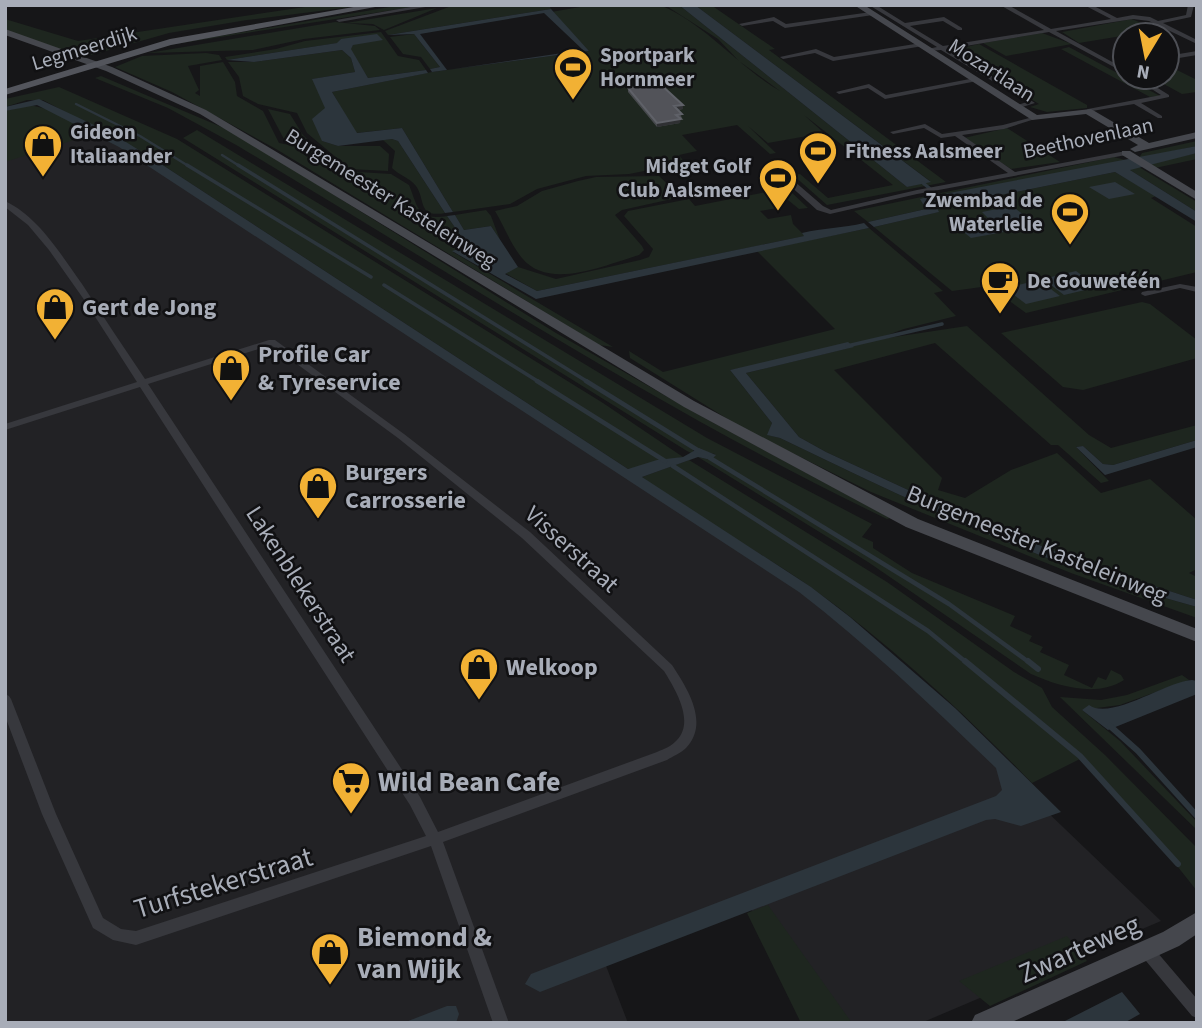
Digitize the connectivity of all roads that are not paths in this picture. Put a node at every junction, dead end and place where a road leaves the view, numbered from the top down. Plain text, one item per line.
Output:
1 (379, 5) edge
2 (434, 5) edge
3 (858, 5) edge
4 (1003, 5) edge
5 (1087, 5) edge
6 (1191, 5) edge
7 (871, 9) edge
8 (1115, 19) junction
9 (339, 20) dead end
10 (1151, 21) edge
11 (1166, 21) edge
12 (742, 24) dead end
13 (904, 25) junction
14 (960, 29) dead end
15 (1049, 30) junction
16 (5, 32) edge
17 (1181, 34) edge
18 (5, 40) edge
19 (1197, 42) edge
20 (925, 47) junction
21 (943, 48) junction
22 (783, 57) dead end
23 (1111, 63) edge
24 (85, 64) junction
25 (975, 79) junction
26 (5, 85) edge
27 (1159, 91) edge
28 (5, 92) edge
29 (839, 92) dead end
30 (1135, 102) junction
31 (1016, 107) junction
32 (1088, 111) junction
33 (1160, 117) dead end
34 (1035, 118) junction
35 (892, 132) dead end
36 (958, 135) junction
37 (1197, 135) edge
38 (1144, 145) junction
39 (1129, 155) junction
40 (1014, 174) junction
41 (791, 183) dead end
42 (1197, 197) edge
43 (5, 203) edge
44 (1197, 290) edge
45 (1145, 294) dead end
46 (142, 383) junction
47 (5, 427) edge
48 (860, 494) junction
49 (1197, 626) edge
50 (1197, 636) edge
51 (5, 699) edge
52 (435, 839) junction
53 (1197, 922) edge
54 (1146, 950) junction
55 (1197, 1012) edge
56 (502, 1023) edge
57 (983, 1023) edge

1 - 24 main road, Legmeerdijk
2 - 9 street
3 - 7 main road, Mozartlaan
4 - 15 street
5 - 8 street
6 - 11 street
7 - 12 street
7 - 13 street, Mozartlaan
7 - 20 main road, Mozartlaan
8 - 10 street
8 - 15 street
13 - 14 street
13 - 21 street, Mozartlaan
15 - 21 street
15 - 23 street
16 - 24 main road, Burgemeester Kasteleinweg
17 - 19 street
18 - 24 main road, Burgemeester Kasteleinweg
20 - 21 street, Mozartlaan
20 - 22 street
20 - 25 main road, Mozartlaan
21 - 31 street
24 - 26 main road, Legmeerdijk
24 - 28 main road, Legmeerdijk
24 - 48 main road, Burgemeester Kasteleinweg
25 - 29 street
25 - 31 main road, Mozartlaan
27 - 30 street
30 - 32 street
30 - 33 street
31 - 34 main road, Mozartlaan
32 - 34 main road
32 - 38 main road
34 - 36 street
35 - 36 street
36 - 40 street
37 - 38 main road, Beethovenlaan
38 - 39 main road, Beethovenlaan
39 - 40 street, Beethovenlaan
39 - 42 main road
40 - 41 street, Beethovenlaan
43 - 46 street, Lakenblekerstraat
44 - 45 street
46 - 47 street
46 - 52 street, Lakenblekerstraat
46 - 52 street, Visserstraat
48 - 49 main road, Burgemeester Kasteleinweg
48 - 50 main road, Burgemeester Kasteleinweg
51 - 52 street, Turfstekerstraat
52 - 56 street, Lakenblekerstraat
53 - 54 main road, Zwarteweg
54 - 55 street
54 - 57 main road, Zwarteweg

